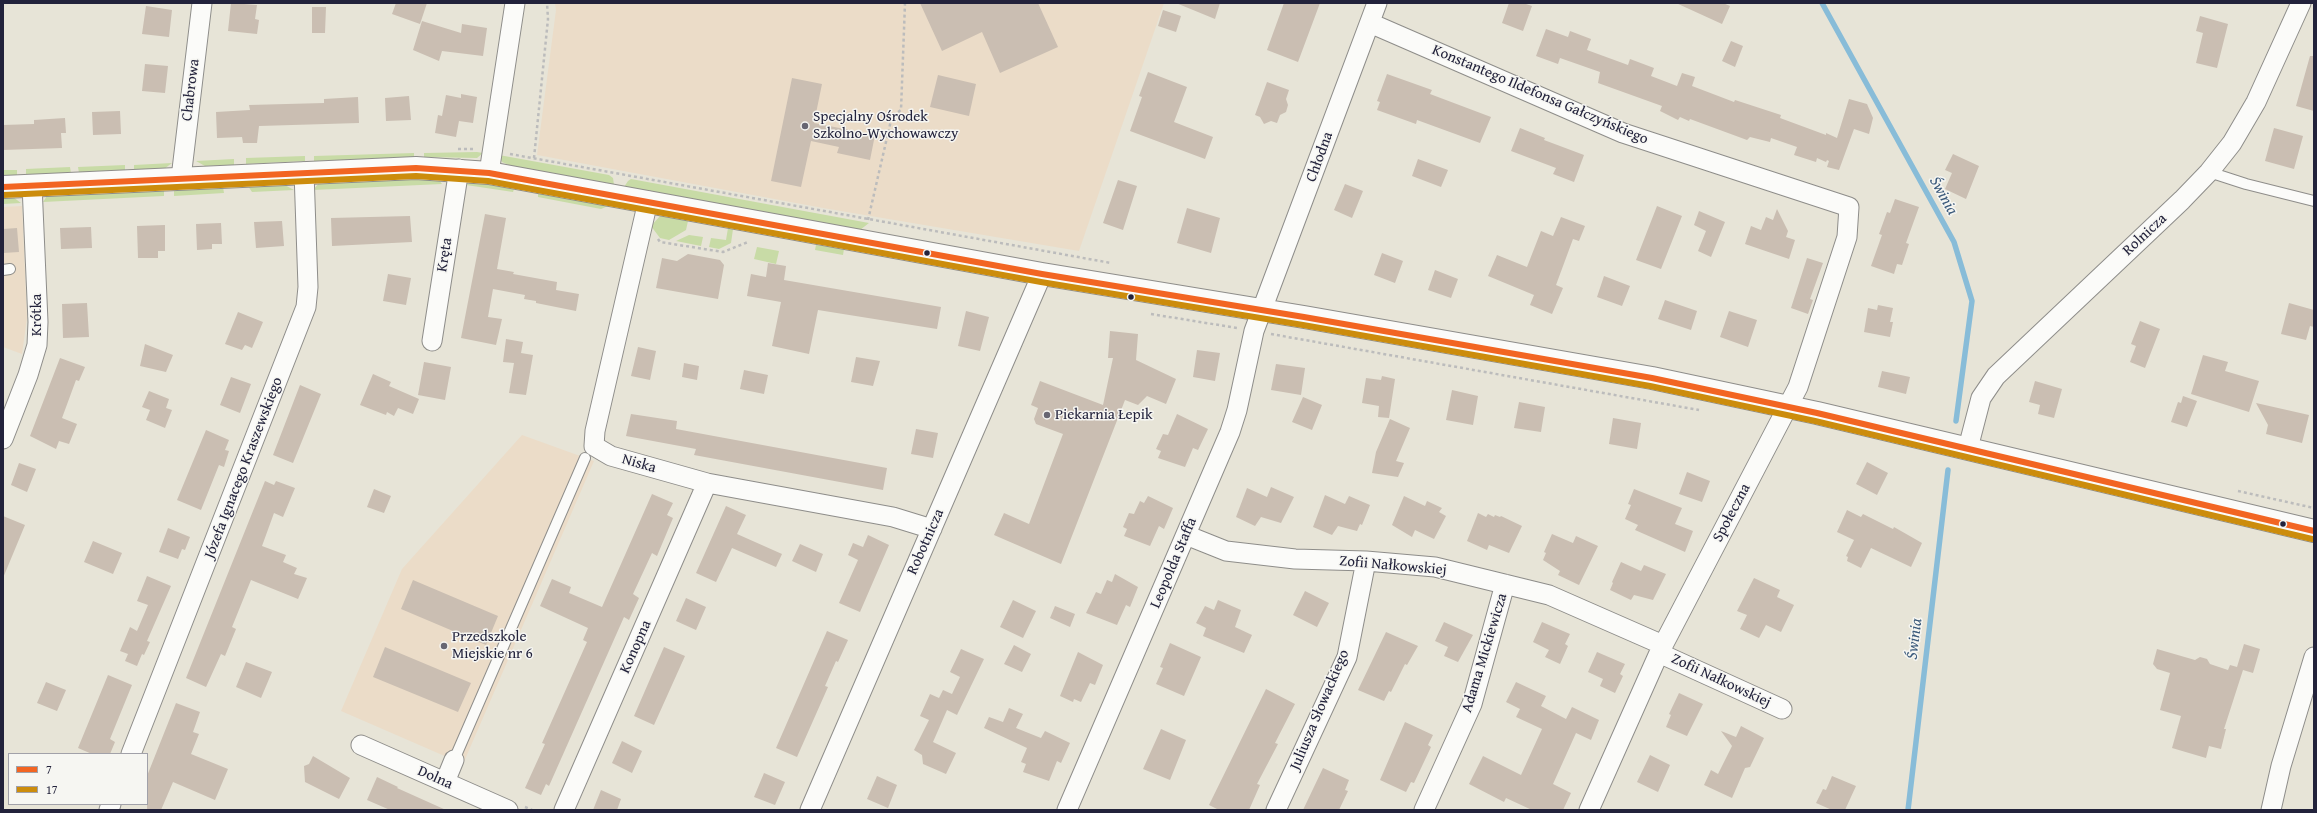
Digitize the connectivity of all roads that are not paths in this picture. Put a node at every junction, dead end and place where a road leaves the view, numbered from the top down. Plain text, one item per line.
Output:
1 (202, 3) edge
2 (515, 3) edge
3 (1377, 3) edge
4 (2301, 3) edge
5 (1370, 22) junction
6 (459, 169) junction
7 (304, 172) junction
8 (2209, 172) junction
9 (489, 173) junction
10 (181, 178) junction
11 (32, 185) junction
12 (3, 187) edge
13 (648, 201) junction
14 (2314, 201) edge
15 (1849, 207) joint
16 (1042, 274) junction
17 (1262, 310) junction
18 (432, 341) dead end
19 (1789, 406) junction
20 (3, 439) edge
21 (1968, 448) junction
22 (589, 452) junction
23 (707, 483) junction
24 (932, 529) junction
25 (2314, 531) edge
26 (1186, 535) junction
27 (1366, 561) junction
28 (1505, 584) junction
29 (1661, 649) junction
30 (2314, 657) edge
31 (1782, 709) dead end
32 (361, 745) dead end
33 (131, 753) edge
34 (454, 760) joint
35 (445, 782) junction
36 (508, 810) edge
37 (564, 810) edge
38 (810, 810) edge
39 (1067, 810) edge
40 (1276, 810) edge
41 (1424, 810) edge
42 (1589, 810) edge
43 (2271, 810) edge

1 - 10 street, Chabrowa
2 - 9 street
3 - 5 street, Chłodna
4 - 8 street, Rolnicza
5 - 15 street, Konstantego Ildefonsa Gałczyńskiego
5 - 17 street, Chłodna
6 - 7 street
6 - 9 street
6 - 18 street, Kręta
7 - 10 street
7 - 33 street, Józefa Ignacego Kraszewskiego
8 - 14 lane
8 - 21 street, Rolnicza
9 - 13 street
10 - 11 street
11 - 12 street
11 - 20 street, Krótka
13 - 16 street
13 - 22 street
15 - 19 street, Społeczna
16 - 17 street
16 - 24 street, Robotnicza
17 - 19 street
17 - 26 street, Leopolda Staffa
19 - 21 street
19 - 29 street, Społeczna
21 - 25 street
22 - 23 street, Niska
22 - 34 lane
23 - 24 street, Niska
23 - 37 street, Konopna
24 - 38 street, Robotnicza
26 - 27 street, Zofii Nałkowskiej
26 - 39 street, Leopolda Staffa
27 - 28 street, Zofii Nałkowskiej
27 - 40 street, Juliusza Słowackiego
28 - 29 street, Zofii Nałkowskiej
28 - 41 street, Adama Mickiewicza
29 - 31 street, Zofii Nałkowskiej
29 - 42 street, Społeczna
30 - 43 street
32 - 35 street, Dolna
34 - 35 street
35 - 36 street, Dolna

